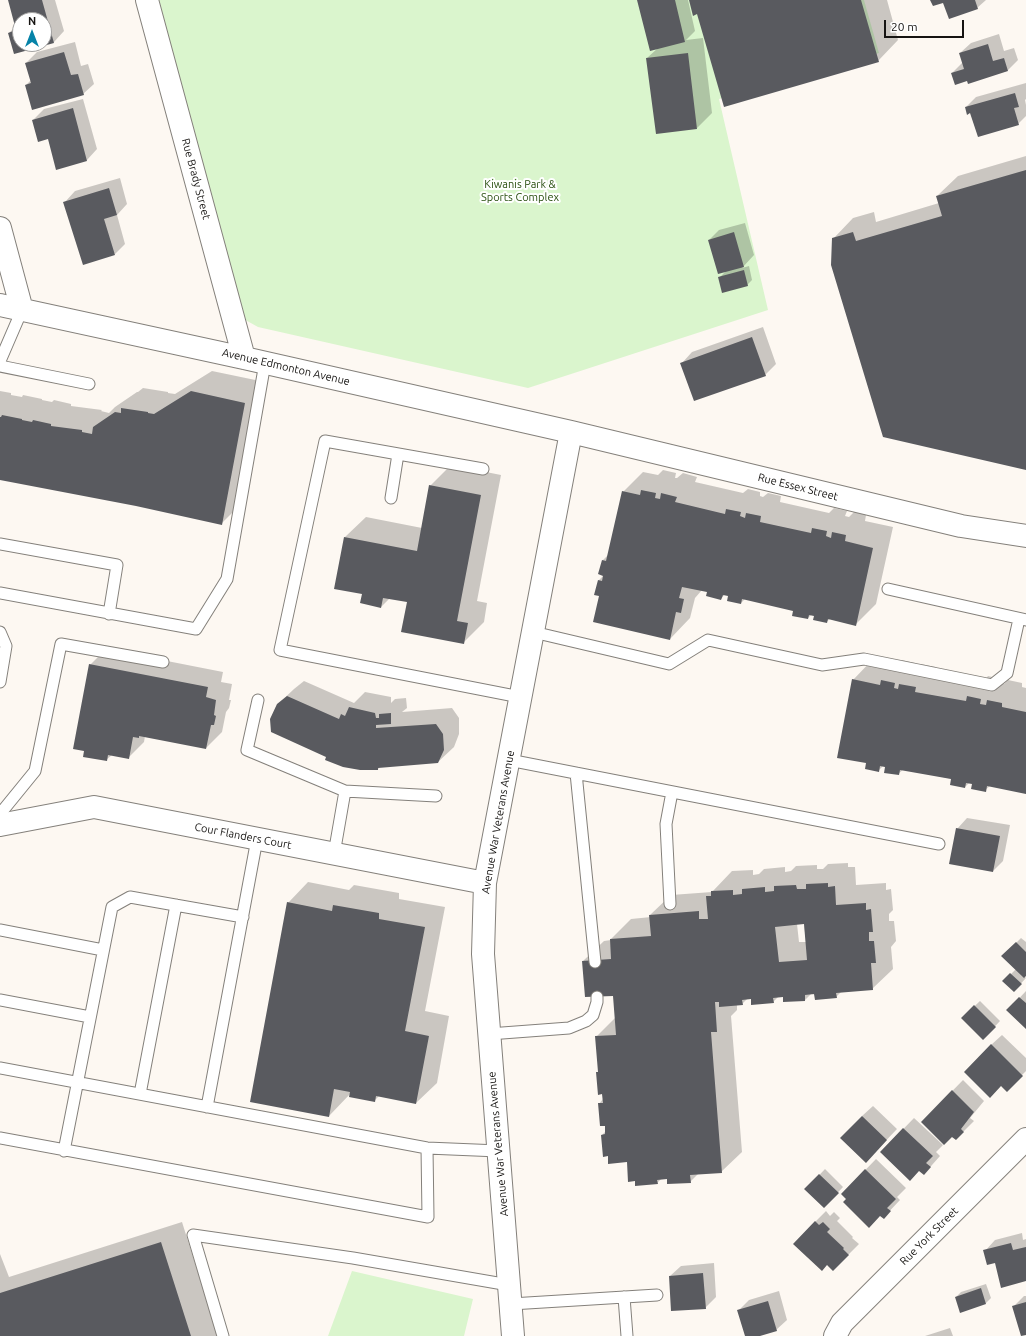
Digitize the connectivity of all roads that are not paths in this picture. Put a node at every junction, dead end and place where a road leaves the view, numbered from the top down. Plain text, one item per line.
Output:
1 (147, 0) edge
2 (0, 228) edge
3 (0, 305) edge
4 (22, 310) junction
5 (244, 358) junction
6 (0, 361) edge
7 (265, 363) junction
8 (0, 366) edge
9 (89, 384) dead end
10 (571, 432) junction
11 (398, 454) junction
12 (484, 469) dead end
13 (391, 498) dead end
14 (1026, 536) edge
15 (0, 544) edge
16 (888, 589) dead end
17 (0, 593) edge
18 (109, 614) junction
19 (1022, 619) edge
20 (0, 632) edge
21 (533, 632) junction
22 (163, 662) dead end
23 (0, 682) edge
24 (520, 697) junction
25 (258, 700) dead end
26 (509, 760) junction
27 (576, 773) junction
28 (345, 791) junction
29 (672, 792) junction
30 (436, 796) dead end
31 (0, 814) edge
32 (0, 825) edge
33 (257, 839) junction
34 (939, 844) dead end
35 (334, 854) junction
36 (485, 883) junction
37 (670, 904) dead end
38 (176, 905) junction
39 (243, 917) junction
40 (0, 930) edge
41 (104, 950) junction
42 (595, 962) dead end
43 (597, 998) dead end
44 (0, 1000) edge
45 (90, 1017) junction
46 (489, 1034) junction
47 (0, 1068) edge
48 (77, 1083) junction
49 (140, 1094) junction
50 (207, 1107) junction
51 (0, 1138) edge
52 (1026, 1139) edge
53 (427, 1148) junction
54 (64, 1151) junction
55 (499, 1151) junction
56 (510, 1295) junction
57 (657, 1295) dead end
58 (624, 1297) junction
59 (223, 1336) edge
60 (513, 1336) edge
61 (627, 1336) edge
62 (835, 1336) edge

1 - 5 street, Rue Brady Street
2 - 4 street
3 - 4 street, Avenue Edmonton Avenue
4 - 5 street, Avenue Edmonton Avenue
4 - 6 lane
5 - 7 street, Avenue Edmonton Avenue
7 - 10 street, Avenue Edmonton Avenue
7 - 18 lane
8 - 9 lane
10 - 14 street, Rue Essex Street
10 - 21 street, Avenue War Veterans Avenue
11 - 12 lane
11 - 13 lane
11 - 24 lane
15 - 18 lane
16 - 19 lane
17 - 18 lane
19 - 21 lane
20 - 23 lane
21 - 24 street, Avenue War Veterans Avenue
22 - 31 lane
24 - 26 street, Avenue War Veterans Avenue
25 - 28 lane
26 - 27 lane
26 - 36 street, Avenue War Veterans Avenue
27 - 29 lane
27 - 42 lane
28 - 30 lane
28 - 35 lane
29 - 34 lane
29 - 37 lane
32 - 33 street, Cour Flanders Court
33 - 35 street, Cour Flanders Court
33 - 39 lane
35 - 36 street, Cour Flanders Court
36 - 46 street, Avenue War Veterans Avenue
38 - 39 lane
38 - 41 lane
38 - 49 lane
39 - 50 lane
40 - 41 lane
41 - 45 lane
43 - 46 lane
44 - 45 lane
45 - 48 lane
46 - 55 street, Avenue War Veterans Avenue
47 - 48 lane
48 - 49 lane
48 - 54 lane
49 - 50 lane
50 - 53 lane
51 - 54 lane
52 - 62 street, Rue York Street
53 - 54 lane
53 - 55 lane
55 - 56 street, Avenue War Veterans Avenue
56 - 58 lane
56 - 59 lane
56 - 60 street, Avenue War Veterans Avenue
57 - 58 lane
58 - 61 lane

